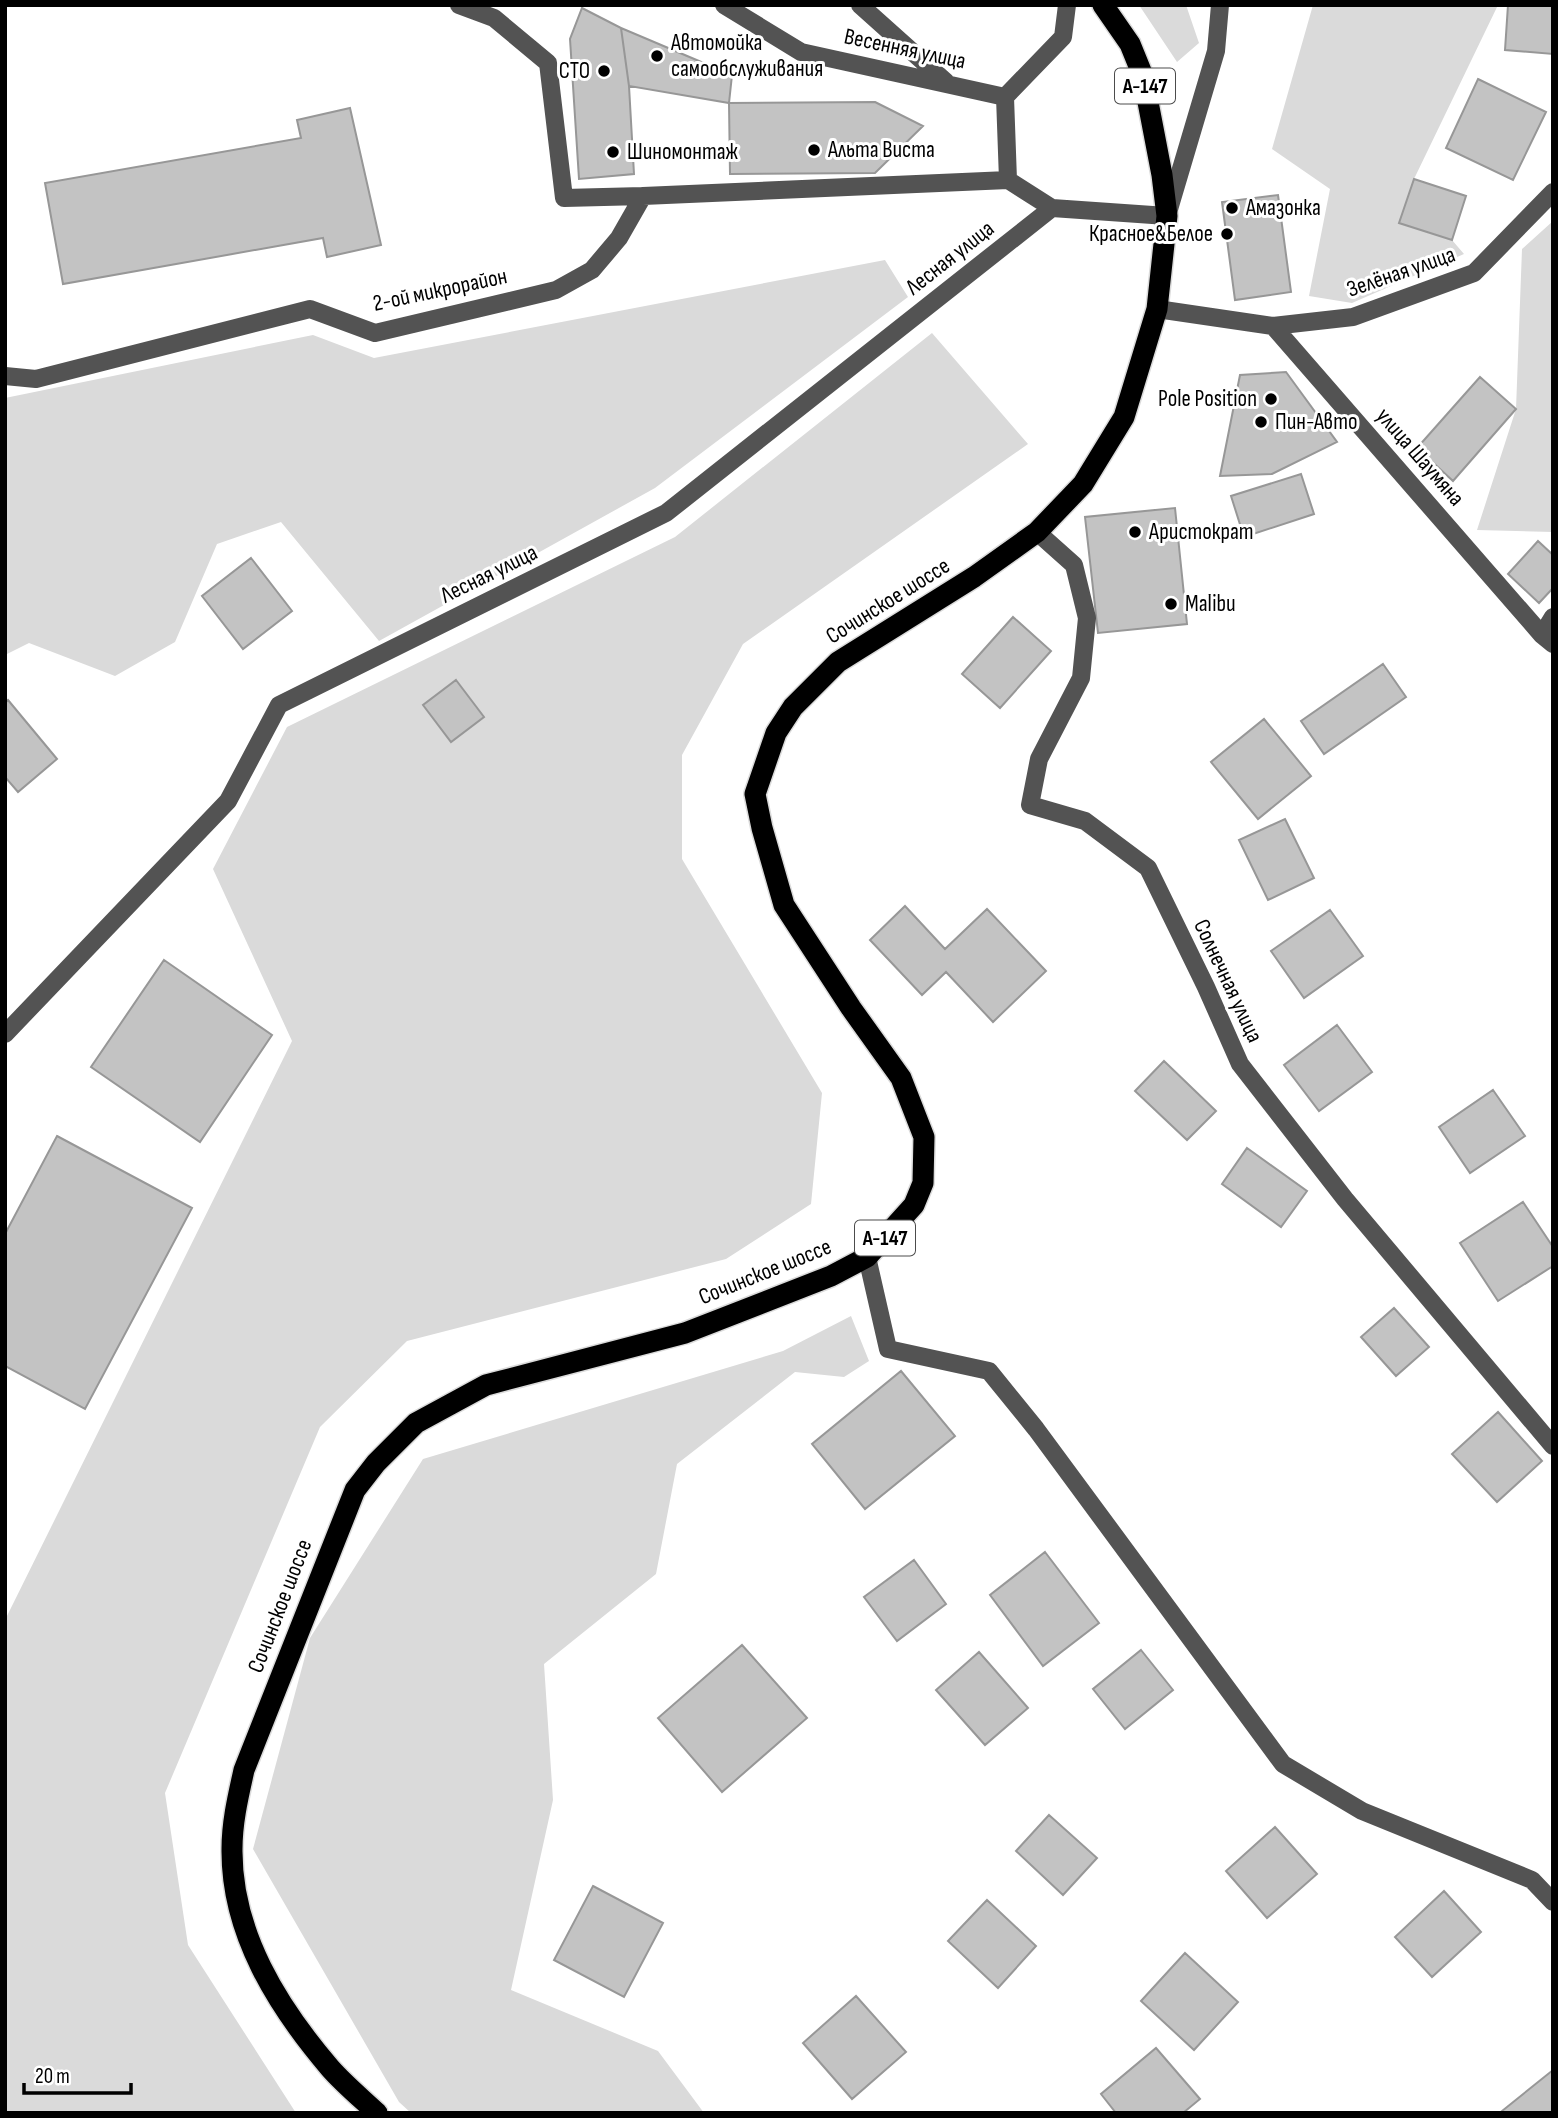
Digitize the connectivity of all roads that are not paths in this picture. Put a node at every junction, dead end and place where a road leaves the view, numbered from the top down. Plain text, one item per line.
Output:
1 (458, 5) edge
2 (724, 5) edge
3 (860, 5) edge
4 (1067, 5) edge
5 (1104, 5) edge
6 (1220, 5) edge
7 (946, 83) junction
8 (1004, 97) junction
9 (1008, 180) junction
10 (1553, 192) edge
11 (643, 196) junction
12 (1052, 208) junction
13 (1167, 216) junction
14 (1157, 309) junction
15 (1273, 326) junction
16 (5, 376) edge
17 (1037, 531) junction
18 (1553, 617) edge
19 (1548, 639) edge
20 (5, 1034) edge
21 (867, 1257) junction
22 (1553, 1446) edge
23 (1553, 1902) edge
24 (377, 2113) edge

1 - 11 street
2 - 7 street, Весенняя улица
3 - 7 street
4 - 8 street
5 - 13 highway, Сочинское шоссе / А-147
6 - 13 street
7 - 8 street, Весенняя улица
8 - 9 street
9 - 11 street
9 - 12 street
10 - 15 street, Зелёная улица
11 - 16 street, 2-ой микрорайон
12 - 13 street
12 - 20 street, Лесная улица
13 - 14 highway, Сочинское шоссе / А-147
14 - 15 street
14 - 17 highway, Сочинское шоссе / А-147
15 - 19 street, улица Шаумяна
17 - 21 highway, Сочинское шоссе / А-147
17 - 22 street, Солнечная улица
18 - 19 street
21 - 23 street
21 - 24 highway, Сочинское шоссе / А-147

